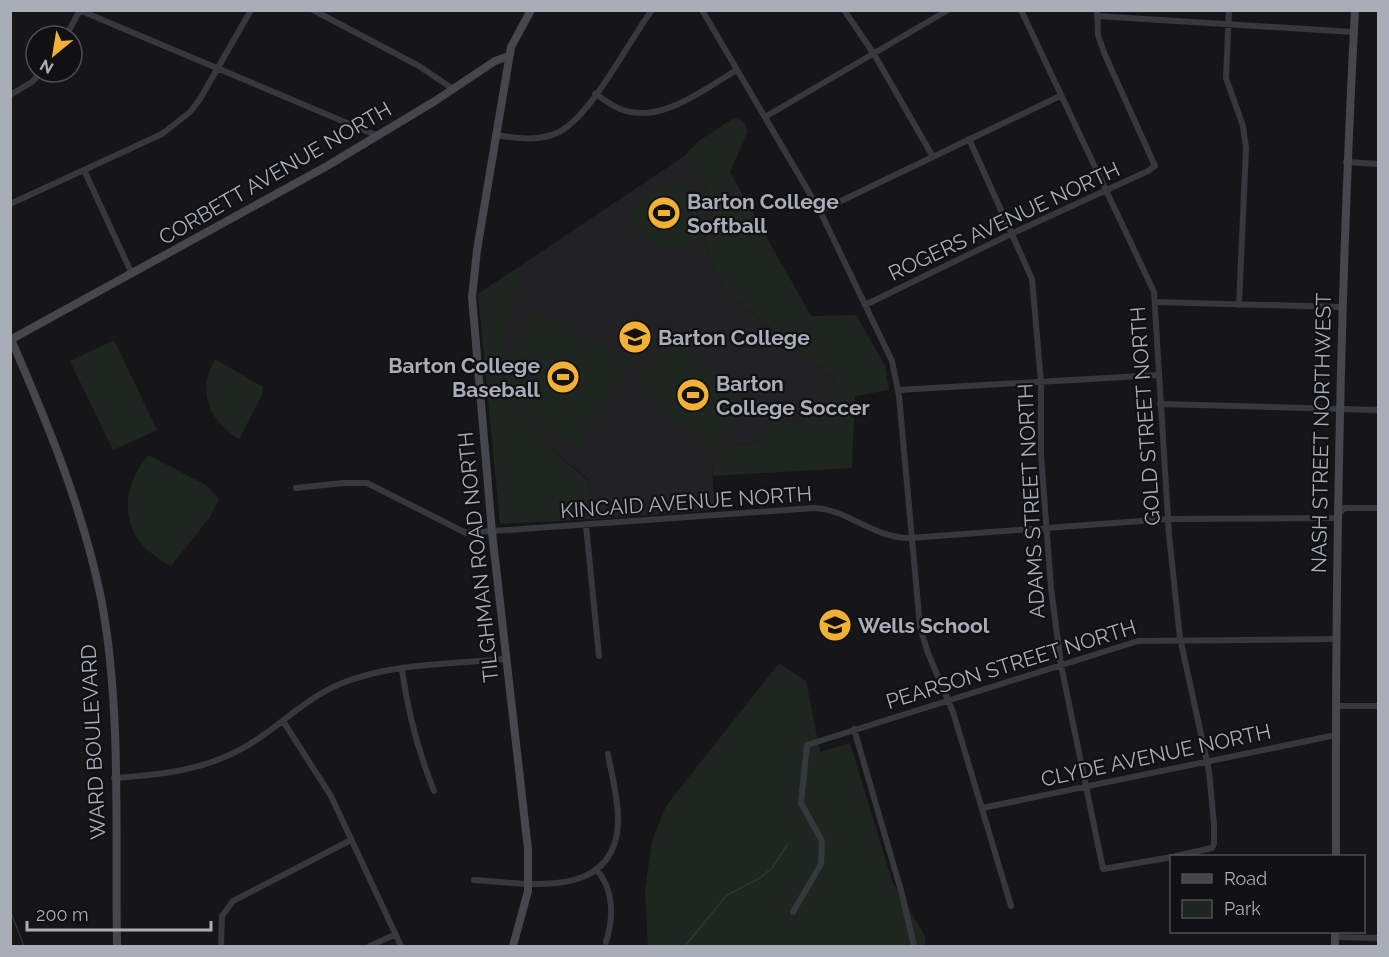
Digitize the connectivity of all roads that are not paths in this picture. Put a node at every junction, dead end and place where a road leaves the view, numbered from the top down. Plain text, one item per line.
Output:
1 (251, 10) edge
2 (313, 10) edge
3 (531, 10) edge
4 (652, 10) edge
5 (702, 10) edge
6 (844, 10) edge
7 (948, 10) edge
8 (1021, 10) edge
9 (1229, 10) edge
10 (1355, 10) edge
11 (80, 11) edge
12 (1097, 13) edge
13 (1228, 24) junction
14 (1353, 32) junction
15 (874, 54) junction
16 (509, 56) junction
17 (218, 68) junction
18 (737, 70) junction
19 (29, 84) edge
20 (453, 90) junction
21 (595, 94) junction
22 (10, 95) edge
23 (1060, 96) junction
24 (765, 117) junction
25 (495, 135) junction
26 (379, 136) junction
27 (969, 140) junction
28 (933, 157) junction
29 (1346, 162) junction
30 (1378, 164) edge
31 (84, 170) junction
32 (1105, 190) junction
33 (10, 204) edge
34 (820, 211) junction
35 (1013, 233) junction
36 (132, 274) junction
37 (1155, 302) junction
38 (865, 305) junction
39 (1239, 305) junction
40 (1341, 308) junction
41 (11, 339) edge
42 (1159, 375) junction
43 (1041, 382) junction
44 (898, 390) junction
45 (1160, 404) junction
46 (1340, 408) junction
47 (1378, 410) edge
48 (296, 488) dead end
49 (1378, 508) edge
50 (1336, 518) junction
51 (1168, 519) junction
52 (585, 525) junction
53 (1046, 528) junction
54 (492, 532) junction
55 (910, 538) junction
56 (1180, 638) junction
57 (1336, 639) junction
58 (599, 656) dead end
59 (507, 659) junction
60 (1061, 665) junction
61 (402, 670) junction
62 (949, 700) junction
63 (1337, 706) junction
64 (1378, 706) edge
65 (283, 721) junction
66 (854, 729) junction
67 (1336, 735) junction
68 (608, 754) dead end
69 (1207, 761) junction
70 (114, 778) junction
71 (1088, 785) junction
72 (434, 791) dead end
73 (982, 808) junction
74 (351, 840) junction
75 (1180, 855) edge
76 (1336, 855) edge
77 (1170, 857) edge
78 (596, 869) junction
79 (474, 880) dead end
80 (528, 883) junction
81 (1011, 906) dead end
82 (793, 912) dead end
83 (394, 935) junction
84 (1335, 938) edge
85 (1378, 938) edge
86 (606, 942) dead end
87 (117, 946) edge
88 (221, 946) edge
89 (370, 946) edge
90 (402, 946) edge
91 (513, 946) edge
92 (914, 946) edge

1 - 17 street
2 - 20 street
3 - 16 street
4 - 21 street
5 - 18 street
6 - 15 street
7 - 15 street
8 - 23 street, GOLD STREET NORTH
9 - 13 street
10 - 14 street, NASH STREET NORTHWEST
11 - 17 street
12 - 13 street
12 - 32 street, ROGERS AVENUE NORTH
13 - 14 street
13 - 39 street
14 - 29 street, NASH STREET NORTHWEST
15 - 24 street
15 - 28 street
16 - 20 street, CORBETT AVENUE NORTH
16 - 25 street, TILGHMAN ROAD NORTH
17 - 26 street
17 - 31 street
18 - 21 street
18 - 24 street
19 - 22 street
20 - 26 street, CORBETT AVENUE NORTH
21 - 25 street
23 - 27 street
23 - 32 street, GOLD STREET NORTH
24 - 34 street
25 - 54 street, TILGHMAN ROAD NORTH
26 - 36 street, CORBETT AVENUE NORTH
27 - 28 street
27 - 35 street, ADAMS STREET NORTH
28 - 34 street
29 - 30 street
29 - 40 street, NASH STREET NORTHWEST
31 - 33 street
31 - 36 street
32 - 35 street, ROGERS AVENUE NORTH
32 - 37 street, GOLD STREET NORTH
34 - 38 street
35 - 38 street, ROGERS AVENUE NORTH
35 - 43 street, ADAMS STREET NORTH
36 - 41 street, CORBETT AVENUE NORTH
37 - 39 street
37 - 42 street, GOLD STREET NORTH
38 - 44 street
39 - 40 street
40 - 46 street, NASH STREET NORTHWEST
41 - 70 street, WARD BOULEVARD
42 - 43 street
42 - 45 street, GOLD STREET NORTH
43 - 44 street
43 - 53 street, ADAMS STREET NORTH
44 - 55 street
45 - 46 street
45 - 51 street, GOLD STREET NORTH
46 - 47 street
46 - 50 street, NASH STREET NORTHWEST
48 - 54 street, KINCAID AVENUE NORTH
49 - 50 street
50 - 51 street, KINCAID AVENUE NORTH
50 - 57 street, NASH STREET NORTHWEST
51 - 53 street, KINCAID AVENUE NORTH
51 - 56 street, GOLD STREET NORTH
52 - 54 street, KINCAID AVENUE NORTH
52 - 55 street, KINCAID AVENUE NORTH
52 - 58 street
53 - 55 street, KINCAID AVENUE NORTH
53 - 60 street, ADAMS STREET NORTH
54 - 59 street, TILGHMAN ROAD NORTH
55 - 62 street
56 - 57 street, PEARSON STREET NORTH
56 - 60 street, PEARSON STREET NORTH
56 - 69 street, GOLD STREET NORTH
57 - 63 street, NASH STREET NORTHWEST
59 - 61 street
59 - 80 street, TILGHMAN ROAD NORTH
60 - 62 street, PEARSON STREET NORTH
60 - 71 street, ADAMS STREET NORTH
61 - 65 street
61 - 72 street
62 - 66 street, PEARSON STREET NORTH
62 - 73 street
63 - 64 street
63 - 67 street, NASH STREET NORTHWEST
65 - 70 street
65 - 74 street
66 - 82 street, PEARSON STREET NORTH
66 - 92 street
67 - 69 street, CLYDE AVENUE NORTH
67 - 76 street, NASH STREET NORTHWEST
68 - 78 street
69 - 71 street, CLYDE AVENUE NORTH
69 - 75 street, GOLD STREET NORTH
70 - 87 street, WARD BOULEVARD
71 - 73 street, CLYDE AVENUE NORTH
71 - 77 street, ADAMS STREET NORTH
73 - 81 street
74 - 83 street
74 - 88 street
78 - 80 street
78 - 86 street
79 - 80 street
80 - 91 street, TILGHMAN ROAD NORTH
83 - 89 street
83 - 90 street
84 - 85 street

